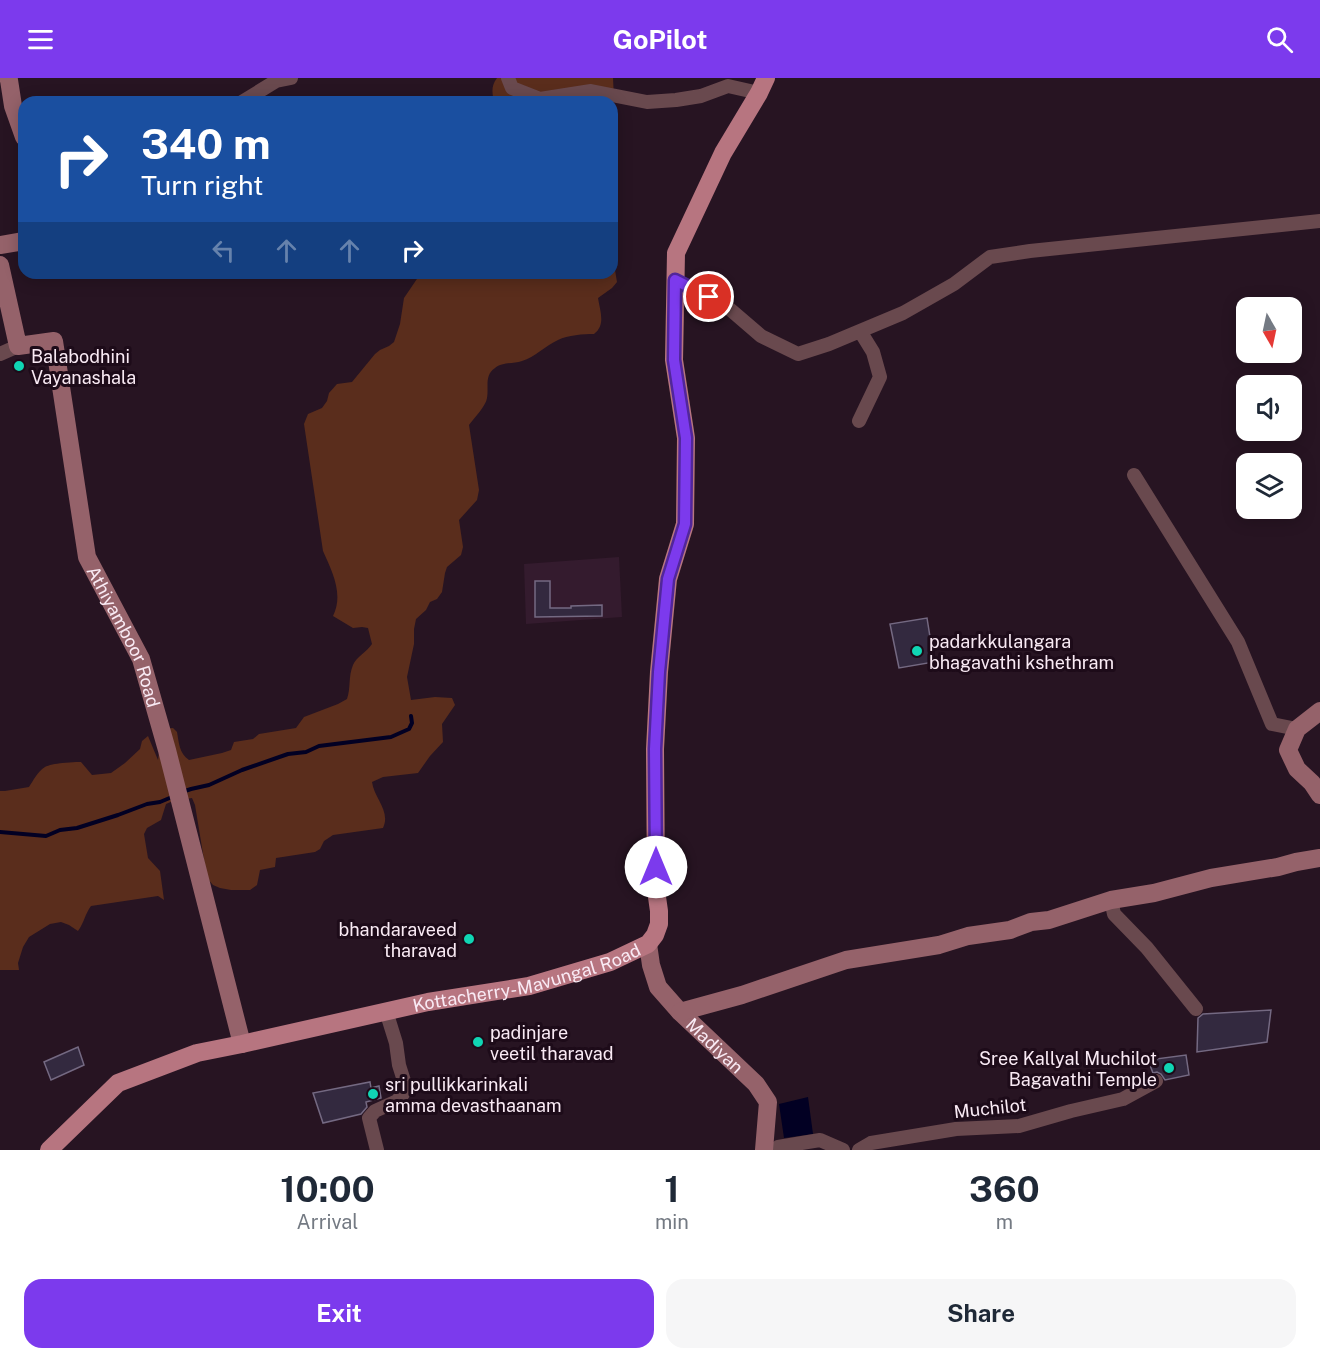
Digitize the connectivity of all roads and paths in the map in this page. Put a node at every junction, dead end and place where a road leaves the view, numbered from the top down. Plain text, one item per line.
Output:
1 (8, 78) edge
2 (289, 78) edge
3 (508, 78) edge
4 (762, 85) edge
5 (252, 96) edge
6 (532, 96) edge
7 (559, 96) edge
8 (616, 96) edge
9 (618, 96) edge
10 (18, 119) edge
11 (1320, 221) edge
12 (18, 243) edge
13 (0, 245) edge
14 (0, 265) edge
15 (675, 280) junction
16 (860, 332) junction
17 (18, 346) junction
18 (0, 354) edge
19 (859, 421) dead end
20 (1134, 475) dead end
21 (1320, 711) edge
22 (1297, 729) junction
23 (1320, 795) edge
24 (1320, 858) edge
25 (1111, 900) junction
26 (648, 944) junction
27 (1196, 1009) dead end
28 (386, 1011) junction
29 (680, 1012) junction
30 (242, 1044) junction
31 (1156, 1081) dead end
32 (49, 1150) edge
33 (377, 1150) edge
34 (764, 1150) edge
35 (774, 1150) edge
36 (843, 1150) edge
37 (859, 1150) edge

1 - 10 street
2 - 5 street
3 - 6 street
4 - 9 street
4 - 15 main road, Kottacherry-Mavungal Road
7 - 8 street
11 - 16 street
12 - 13 street
14 - 17 street
15 - 16 street
15 - 26 main road, Kottacherry-Mavungal Road
16 - 19 street
17 - 18 street
17 - 30 street, Athiyamboor Road
20 - 22 street
21 - 22 street
22 - 23 street
24 - 25 street
25 - 27 street
25 - 29 street
26 - 28 main road, Kottacherry-Mavungal Road
26 - 29 street, Madiyan
28 - 30 main road, Kottacherry-Mavungal Road
28 - 33 street
29 - 34 street, Madiyan
30 - 32 main road, Kottacherry-Mavungal Road
31 - 37 street, Muchilot
35 - 36 street

